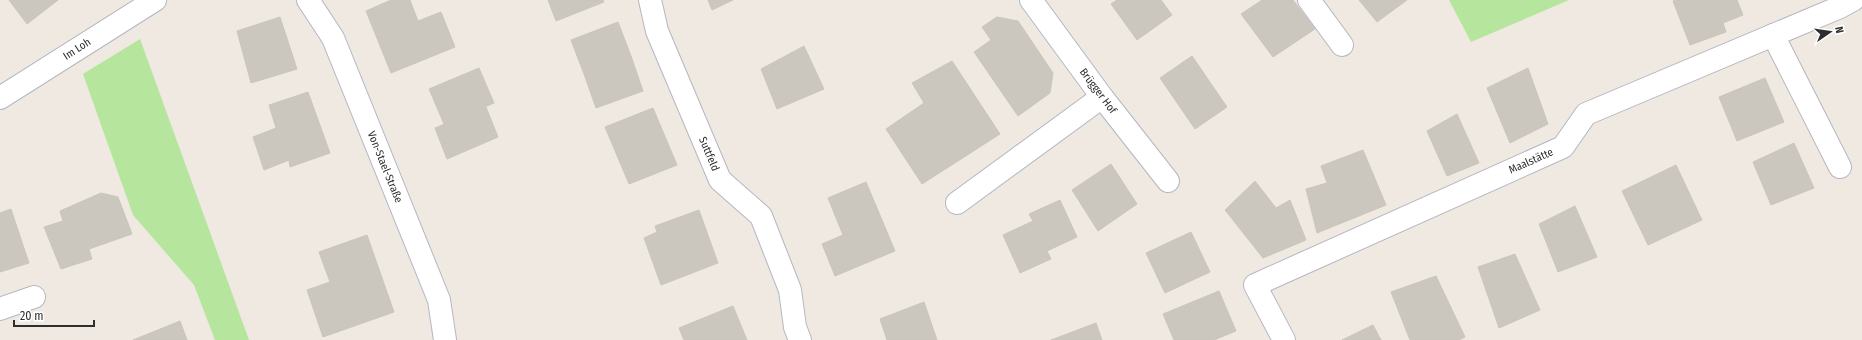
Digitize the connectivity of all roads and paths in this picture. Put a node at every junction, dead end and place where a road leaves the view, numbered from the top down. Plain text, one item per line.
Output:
1 (155, 0) edge
2 (308, 0) edge
3 (650, 0) edge
4 (1032, 0) edge
5 (1309, 0) edge
6 (1853, 0) edge
7 (1773, 35) junction
8 (1342, 45) dead end
9 (1102, 97) junction
10 (0, 98) edge
11 (1840, 167) dead end
12 (1168, 181) dead end
13 (957, 203) dead end
14 (34, 297) dead end
15 (0, 309) edge
16 (446, 340) edge
17 (800, 340) edge
18 (1284, 340) edge

1 - 10 street, Im Loh
2 - 16 street, Von-Stael-Straße
3 - 17 street, Suttfeld
4 - 9 street, Brügger Hof
5 - 8 street
6 - 7 street, Maalstätte
7 - 11 street
7 - 18 street, Maalstätte
9 - 12 street, Brügger Hof
9 - 13 street
14 - 15 street

